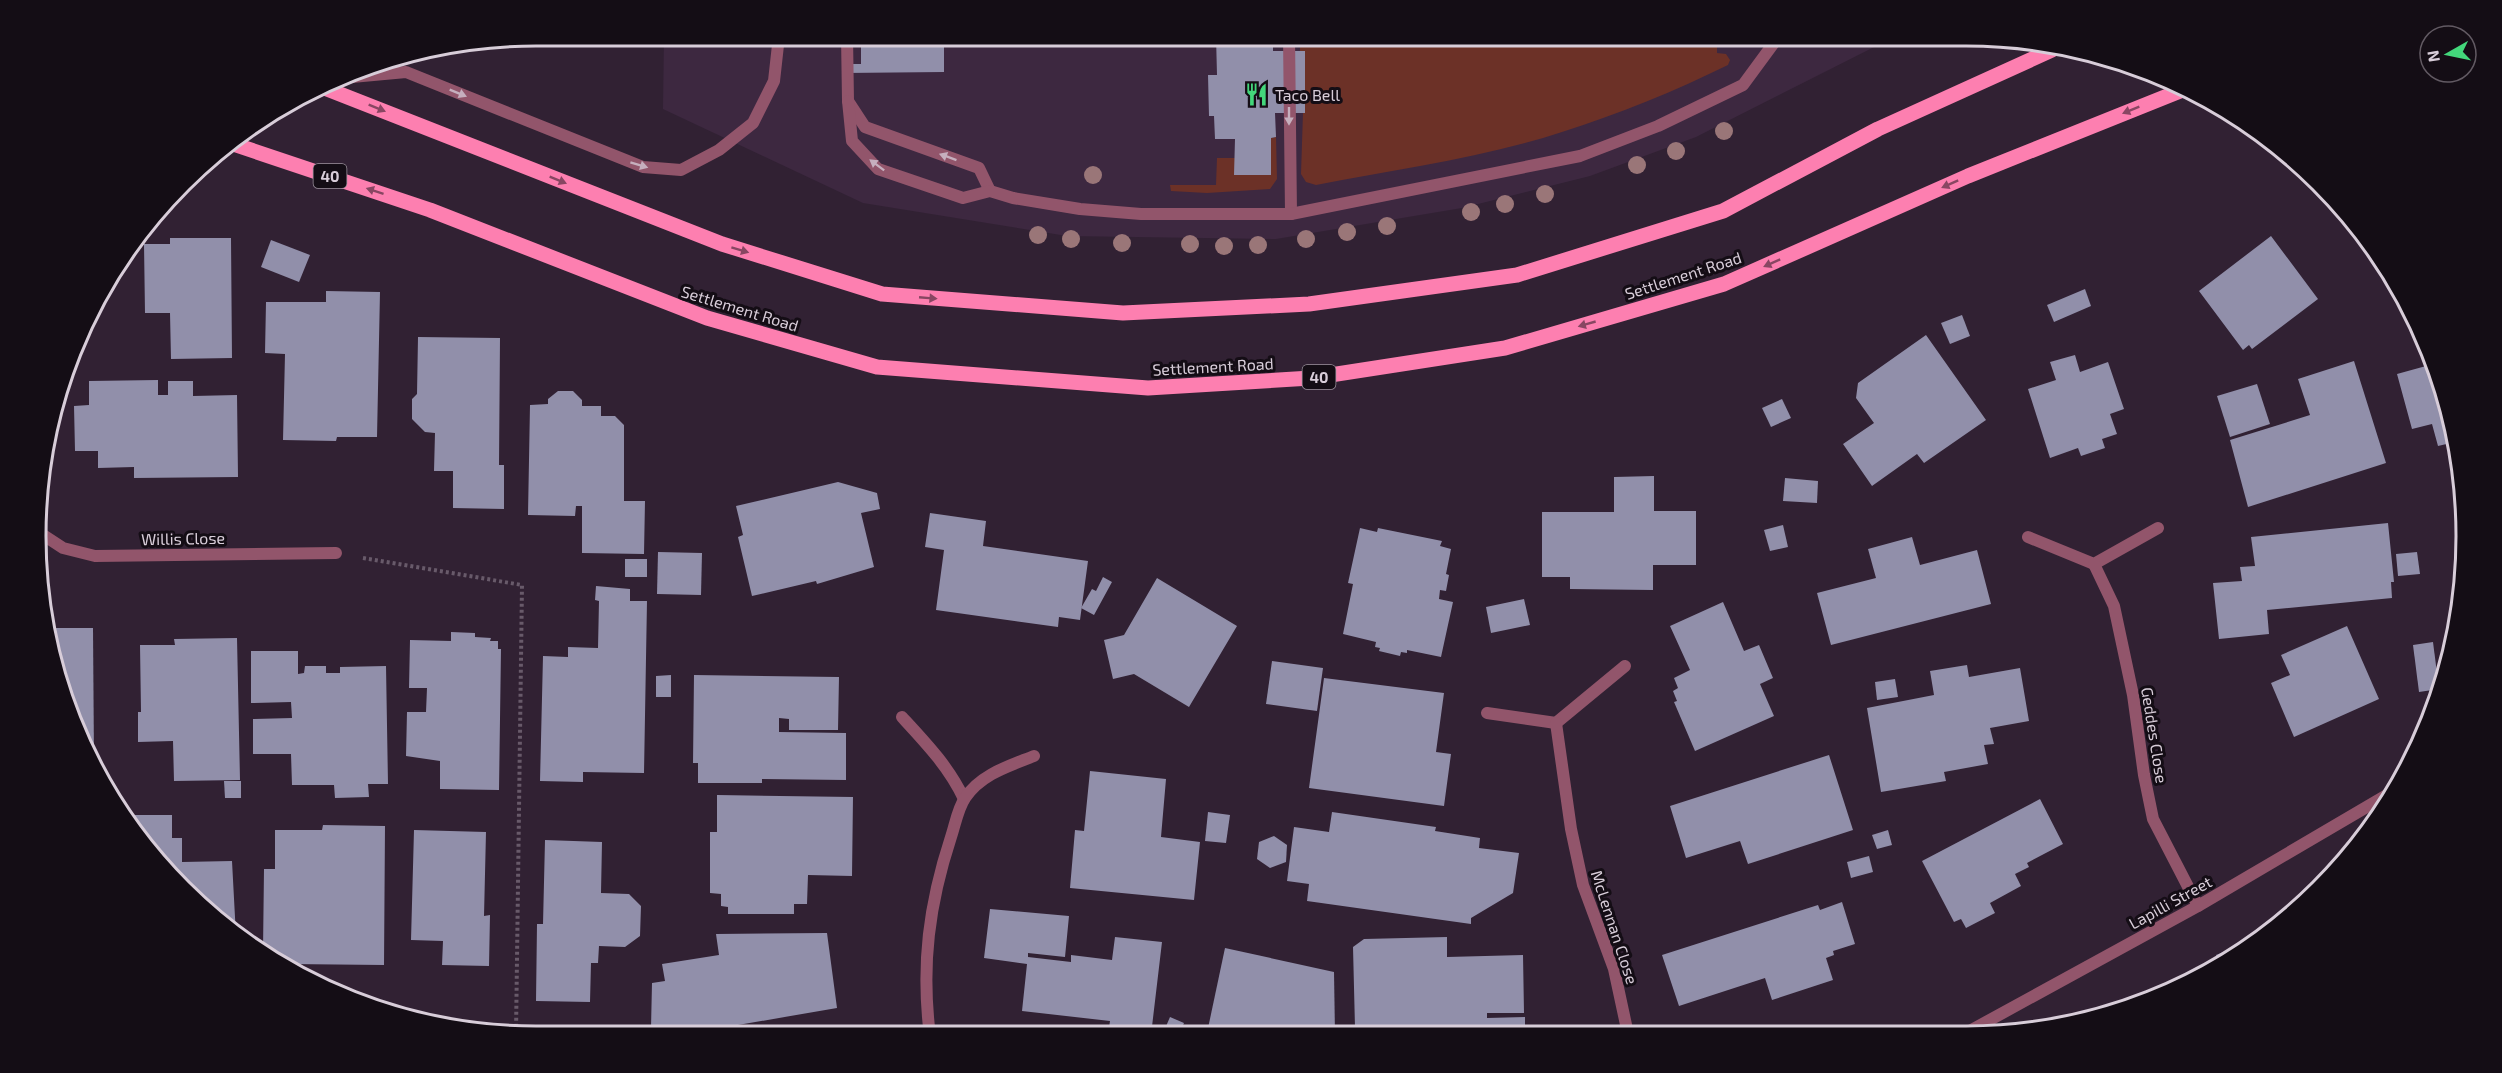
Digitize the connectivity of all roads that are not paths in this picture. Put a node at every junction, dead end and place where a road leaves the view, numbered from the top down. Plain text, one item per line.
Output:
1 (778, 46) edge
2 (847, 46) edge
3 (1289, 46) edge
4 (1772, 46) edge
5 (2043, 53) edge
6 (374, 75) edge
7 (333, 91) edge
8 (2174, 93) edge
9 (848, 101) junction
10 (240, 146) edge
11 (990, 191) junction
12 (1291, 214) junction
13 (2158, 528) dead end
14 (46, 537) edge
15 (2028, 537) dead end
16 (336, 553) road end
17 (2094, 564) junction
18 (1625, 666) dead end
19 (1487, 713) dead end
20 (902, 717) dead end
21 (1556, 723) junction
22 (1034, 756) dead end
23 (964, 799) junction
24 (2379, 800) edge
25 (2198, 906) junction
26 (930, 1026) edge
27 (1626, 1026) edge
28 (1980, 1026) edge

6 -> 1 street
2 - 9 street
3 -> 12 street
4 - 12 street
7 -> 5 main road
8 -> 10 main road, Settlement Road / 40
11 -> 9 street
11 -> 9 street
11 - 12 street
13 - 17 street
14 - 16 street, Willis Close
15 - 17 street
17 - 25 street, Geddes Close
18 - 21 street
19 - 21 street
20 - 23 street
21 - 27 street, McLennan Close
22 - 23 street
23 - 26 street
24 - 25 street, Lapilli Street
25 - 28 street, Lapilli Street

